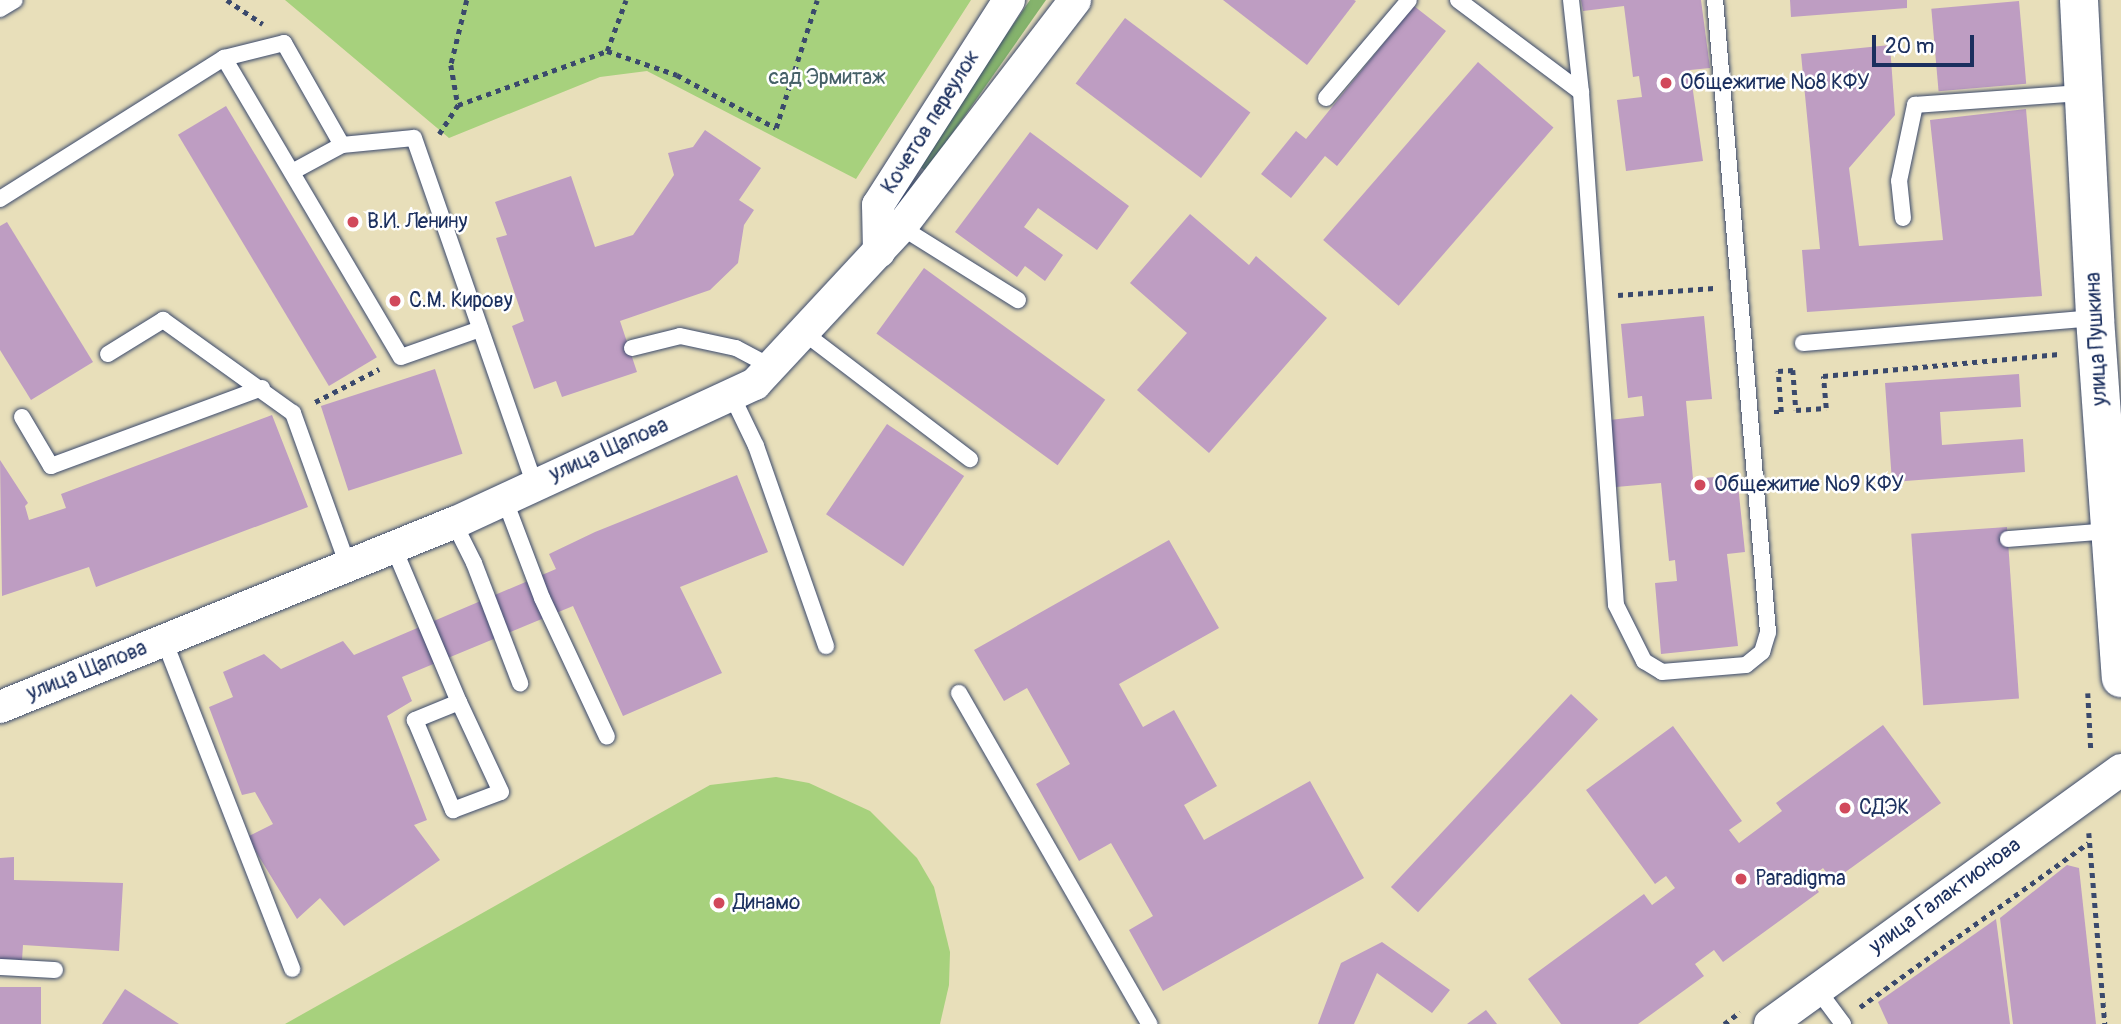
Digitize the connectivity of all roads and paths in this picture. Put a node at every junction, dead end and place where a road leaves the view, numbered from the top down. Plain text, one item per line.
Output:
1 (15, 0) edge
2 (227, 0) edge
3 (467, 0) edge
4 (626, 0) edge
5 (817, 0) edge
6 (1009, 0) edge
7 (1075, 0) edge
8 (1409, 0) edge
9 (1458, 0) edge
10 (1571, 0) edge
11 (1715, 0) edge
12 (2079, 0) edge
13 (0, 9) edge
14 (285, 43) junction
15 (607, 51) junction
16 (224, 58) junction
17 (1581, 92) junction
18 (2084, 93) junction
19 (1326, 98) dead end
20 (342, 145) junction
21 (292, 172) junction
22 (0, 199) edge
23 (1903, 218) dead end
24 (901, 227) junction
25 (878, 252) junction
26 (1739, 286) junction
27 (1597, 297) junction
28 (1018, 300) dead end
29 (2095, 318) junction
30 (480, 329) junction
31 (803, 332) junction
32 (1803, 343) dead end
33 (632, 348) dead end
34 (108, 354) dead end
35 (2059, 354) dead end
36 (401, 357) junction
37 (771, 367) junction
38 (262, 388) junction
39 (731, 394) junction
40 (1781, 411) dead end
41 (293, 413) junction
42 (22, 417) dead end
43 (970, 458) dead end
44 (534, 483) junction
45 (504, 498) junction
46 (454, 523) junction
47 (2109, 531) junction
48 (2008, 539) dead end
49 (393, 546) junction
50 (347, 563) junction
51 (164, 640) junction
52 (826, 646) dead end
53 (2121, 678) edge
54 (520, 684) dead end
55 (960, 693) dead end
56 (459, 702) junction
57 (0, 706) edge
58 (607, 737) dead end
59 (2121, 769) edge
60 (0, 967) edge
61 (292, 969) dead end
62 (55, 970) dead end
63 (1817, 989) junction
64 (1842, 1023) edge
65 (1149, 1024) edge
66 (1770, 1024) edge
67 (2105, 1024) edge

1 - 13 lane
2 - 14 path
3 - 15 path
4 - 15 path
5 - 15 path
6 - 25 street, Кочетов переулок
7 - 24 street, улица Щапова
8 - 19 lane
9 - 17 lane
10 - 17 lane
11 - 26 lane
12 - 18 main road, улица Пушкина
14 - 16 lane
14 - 20 lane
16 - 21 lane
16 - 22 lane
17 - 27 lane
18 - 23 lane
18 - 29 main road, улица Пушкина
20 - 21 lane
20 - 30 lane
21 - 36 lane
24 - 25 street, улица Щапова
24 - 28 lane
25 - 31 street, улица Щапова
26 - 27 path
26 - 27 lane
29 - 32 lane
29 - 47 main road, улица Пушкина
30 - 36 lane
30 - 44 lane
31 - 37 street, улица Щапова
31 - 43 lane
33 - 37 lane
34 - 38 lane
35 - 40 path
36 - 41 path
37 - 39 street, улица Щапова
38 - 41 lane
38 - 42 lane
39 - 44 street, улица Щапова
39 - 52 lane
41 - 50 lane
44 - 45 street, улица Щапова
45 - 46 street, улица Щапова
45 - 58 lane
46 - 49 street, улица Щапова
46 - 54 lane
47 - 48 lane
47 - 53 main road, улица Пушкина
49 - 50 street, улица Щапова
49 - 56 lane
50 - 51 street, улица Щапова
51 - 57 street, улица Щапова
51 - 61 lane
55 - 65 lane
56 - 56 lane
59 - 63 street, улица Галактионова
60 - 62 lane
63 - 64 lane
63 - 66 street, улица Галактионова
64 - 67 path

